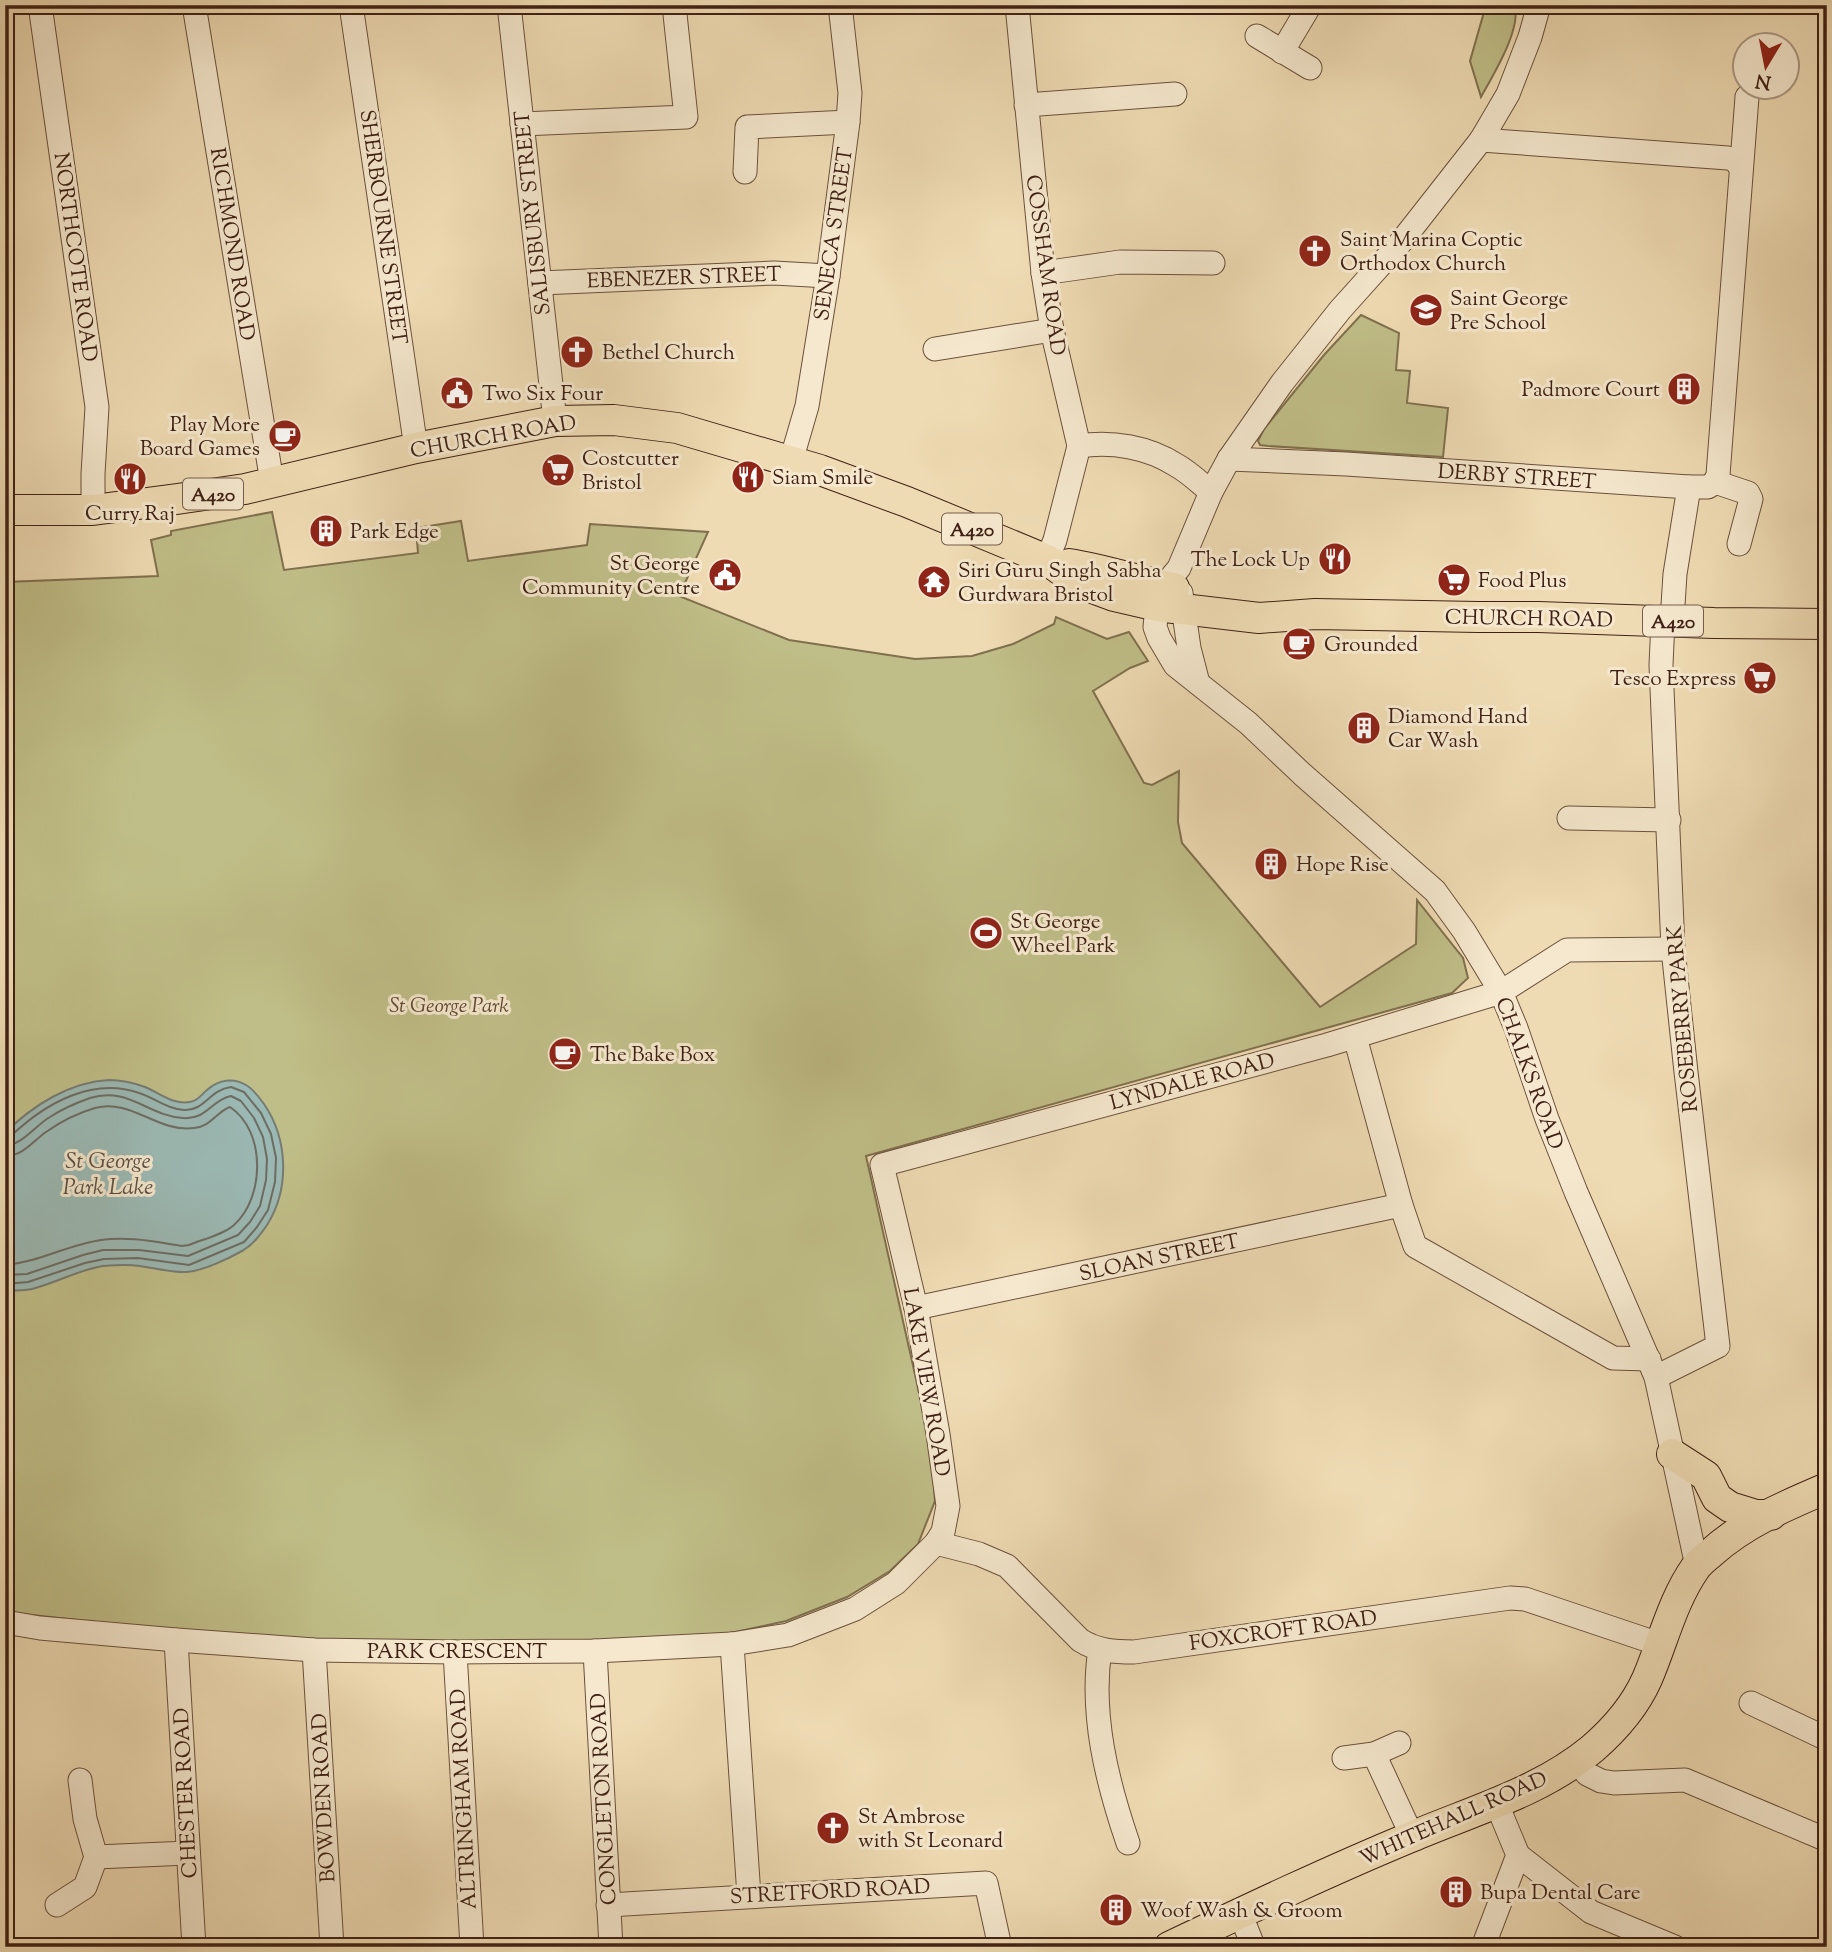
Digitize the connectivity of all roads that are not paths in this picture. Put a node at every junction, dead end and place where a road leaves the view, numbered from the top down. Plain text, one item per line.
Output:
1 (40, 5) edge
2 (194, 5) edge
3 (351, 5) edge
4 (509, 5) edge
5 (674, 5) edge
6 (840, 5) edge
7 (1017, 5) edge
8 (1310, 5) edge
9 (1539, 5) edge
10 (1257, 37) dead end
11 (1282, 52) junction
12 (1310, 68) dead end
13 (1175, 94) dead end
14 (1747, 102) edge
15 (1026, 105) junction
16 (848, 122) junction
17 (522, 124) junction
18 (1481, 140) junction
19 (1741, 168) junction
20 (745, 172) dead end
21 (1213, 262) dead end
22 (1043, 273) junction
23 (828, 276) junction
24 (540, 283) junction
25 (1052, 330) junction
26 (935, 349) dead end
27 (555, 421) junction
28 (1079, 446) junction
29 (416, 449) junction
30 (1229, 459) junction
31 (791, 461) junction
32 (272, 482) junction
33 (1714, 482) junction
34 (1689, 487) junction
35 (1211, 492) junction
36 (5, 510) edge
37 (93, 510) junction
38 (1739, 544) dead end
39 (1046, 560) junction
40 (1173, 591) junction
41 (1667, 621) junction
42 (1826, 624) edge
43 (1827, 631) edge
44 (1569, 818) dead end
45 (1669, 820) junction
46 (1673, 949) junction
47 (1502, 992) junction
48 (1355, 1037) junction
49 (882, 1165) joint
50 (1401, 1205) junction
51 (916, 1308) junction
52 (1653, 1368) junction
53 (1672, 1454) junction
54 (1827, 1489) edge
55 (1771, 1515) junction
56 (936, 1543) junction
57 (1697, 1566) junction
58 (896, 1583) joint
59 (5, 1622) edge
60 (176, 1640) junction
61 (732, 1644) junction
62 (1659, 1644) junction
63 (1100, 1649) junction
64 (314, 1650) junction
65 (594, 1651) junction
66 (454, 1652) junction
67 (1751, 1703) dead end
68 (1827, 1739) edge
69 (1399, 1743) dead end
70 (1374, 1754) junction
71 (1344, 1758) dead end
72 (1577, 1761) junction
73 (80, 1780) dead end
74 (1496, 1802) junction
75 (1412, 1836) junction
76 (1827, 1840) edge
77 (1128, 1843) dead end
78 (188, 1853) junction
79 (1518, 1855) junction
80 (96, 1857) junction
81 (755, 1896) junction
82 (57, 1905) dead end
83 (608, 1905) junction
84 (1240, 1913) junction
85 (1670, 1946) edge
86 (194, 1947) edge
87 (332, 1947) edge
88 (472, 1947) edge
89 (611, 1947) edge
90 (1000, 1947) edge
91 (1169, 1947) edge
92 (1252, 1947) edge
93 (1483, 1947) edge

1 - 37 street, NORTHCOTE ROAD
2 - 32 street, RICHMOND ROAD
3 - 29 street, SHERBOURNE STREET
4 - 17 street, SALISBURY STREET
5 - 17 street
6 - 16 street, SENECA STREET
7 - 15 street, COSSHAM ROAD
8 - 11 street
9 - 18 street
10 - 11 street
11 - 12 street
13 - 15 street
14 - 19 street
15 - 22 street, COSSHAM ROAD
16 - 20 street
16 - 23 street, SENECA STREET
17 - 24 street, SALISBURY STREET
18 - 19 street
18 - 30 street
19 - 33 street
21 - 22 street
22 - 25 street, COSSHAM ROAD
23 - 24 street, EBENEZER STREET
23 - 31 street, SENECA STREET
24 - 27 street, SALISBURY STREET
25 - 26 street
25 - 28 street, COSSHAM ROAD
27 - 29 main road, CHURCH ROAD / A420
27 - 31 main road, CHURCH ROAD / A420
28 - 35 street
28 - 39 street, COSSHAM ROAD
29 - 32 main road, CHURCH ROAD / A420
30 - 34 street, DERBY STREET
30 - 35 street
31 - 39 main road, CHURCH ROAD / A420
32 - 37 main road, CHURCH ROAD / A420
33 - 34 street, DERBY STREET
33 - 38 street, DERBY STREET
34 - 41 street, ROSEBERRY PARK
35 - 40 street
36 - 37 main road, CHURCH ROAD / A420
39 - 40 main road, CHURCH ROAD / A420
40 - 41 main road, CHURCH ROAD / A420
40 - 47 street, CHALKS ROAD
41 - 42 main road, CHURCH ROAD / A420
41 - 45 street, ROSEBERRY PARK
42 - 43 street
44 - 45 street
45 - 46 street, ROSEBERRY PARK
46 - 47 street, LYNDALE ROAD
46 - 52 street, ROSEBERRY PARK
47 - 48 street, LYNDALE ROAD
47 - 52 street, CHALKS ROAD
48 - 49 street, LYNDALE ROAD
48 - 50 street
49 - 51 street, LAKE VIEW ROAD
50 - 51 street, SLOAN STREET
50 - 52 street
51 - 56 street, LAKE VIEW ROAD
52 - 53 street, CHALKS ROAD
53 - 55 main road
53 - 57 street, CHALKS ROAD
54 - 55 main road, WHITEHALL ROAD
55 - 57 main road, WHITEHALL ROAD
56 - 58 street, LAKE VIEW ROAD
56 - 63 street, FOXCROFT ROAD
57 - 62 main road, WHITEHALL ROAD
58 - 61 street, PARK CRESCENT
59 - 60 street, PARK CRESCENT
60 - 64 street, PARK CRESCENT
60 - 78 street, CHESTER ROAD
61 - 65 street, PARK CRESCENT
61 - 81 street
62 - 63 street, FOXCROFT ROAD
62 - 72 main road, WHITEHALL ROAD
63 - 77 street
64 - 66 street, PARK CRESCENT
64 - 87 street, BOWDEN ROAD
65 - 66 street, PARK CRESCENT
65 - 83 street, CONGLETON ROAD
66 - 88 street, ALTRINGHAM ROAD
67 - 68 street
69 - 70 street
70 - 71 street
70 - 75 street
72 - 74 main road, WHITEHALL ROAD
72 - 76 street
73 - 80 street
74 - 75 main road, WHITEHALL ROAD
74 - 79 street
75 - 84 main road, WHITEHALL ROAD
78 - 80 street
78 - 86 street, CHESTER ROAD
79 - 85 street
79 - 93 street
80 - 82 street
81 - 83 street, STRETFORD ROAD
81 - 90 street, STRETFORD ROAD
83 - 89 street, CONGLETON ROAD
84 - 91 main road, WHITEHALL ROAD
84 - 92 street

